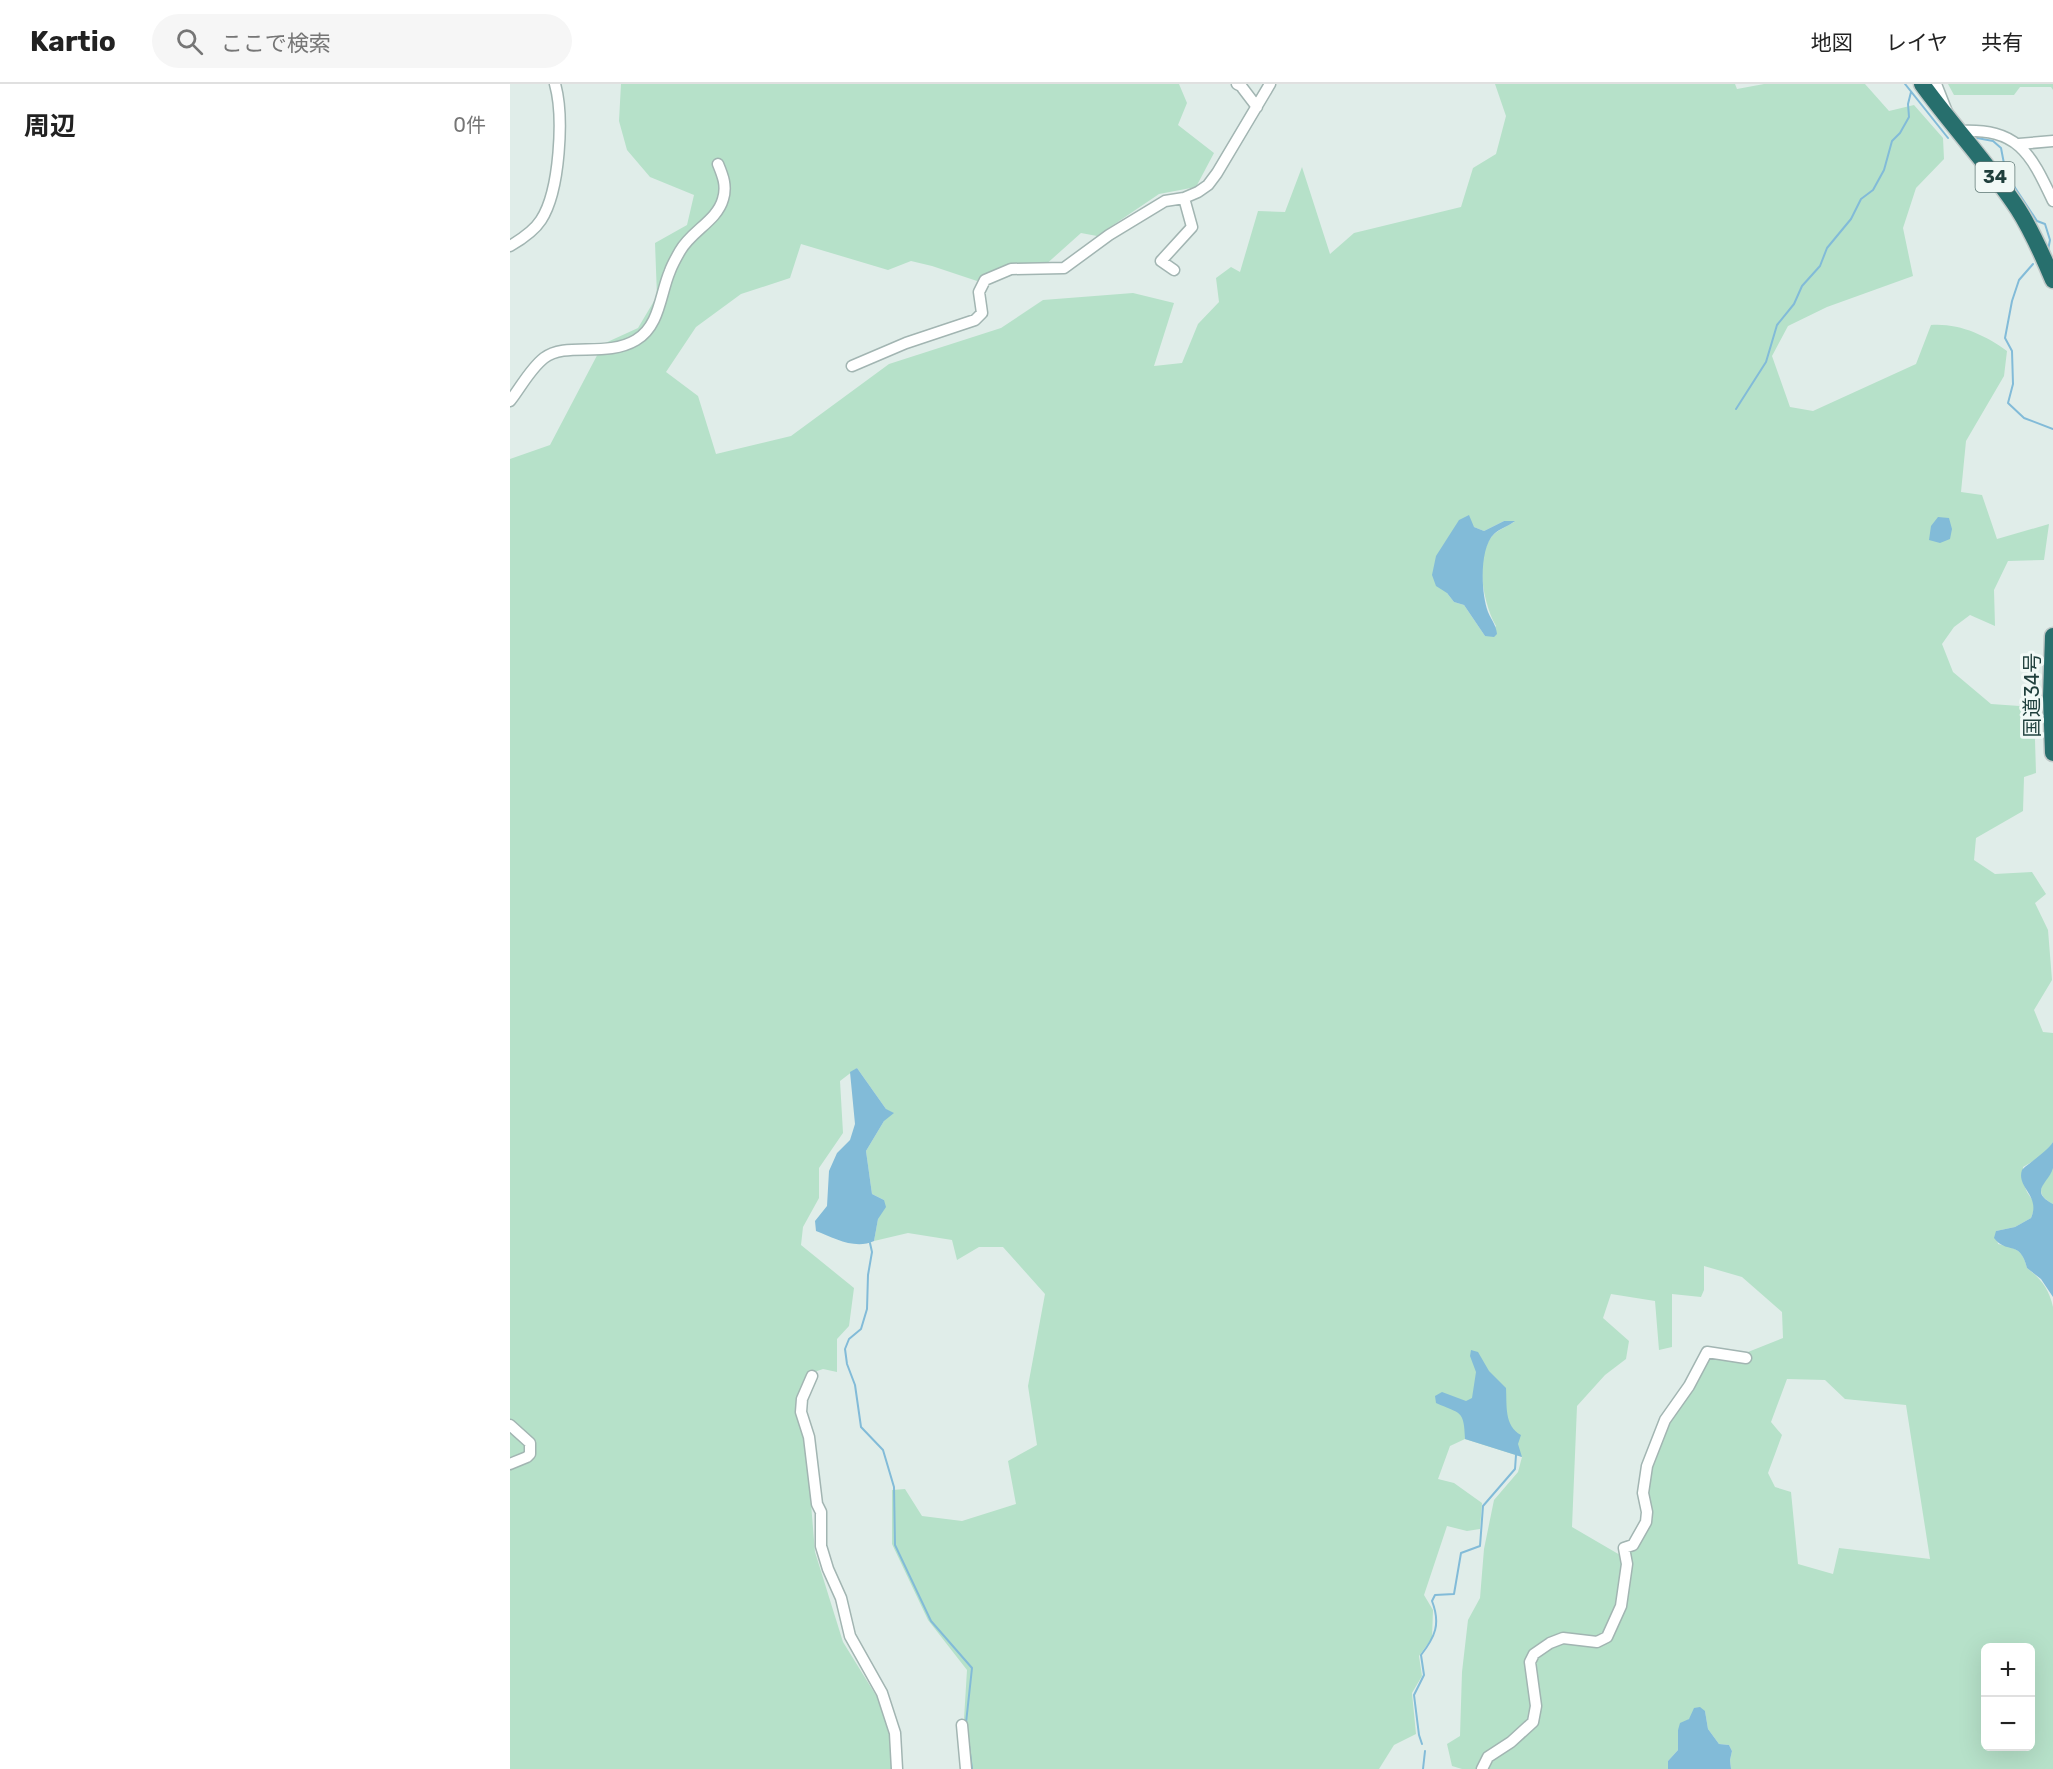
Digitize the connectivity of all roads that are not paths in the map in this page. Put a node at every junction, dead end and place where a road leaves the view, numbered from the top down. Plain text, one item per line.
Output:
1 (555, 84) edge
2 (1237, 84) edge
3 (1270, 84) edge
4 (1922, 84) edge
5 (1936, 84) edge
6 (1257, 107) junction
7 (1954, 125) junction
8 (2053, 141) edge
9 (2019, 144) junction
10 (718, 164) dead end
11 (1184, 198) junction
12 (2053, 201) edge
13 (510, 246) edge
14 (1174, 270) dead end
15 (2053, 280) edge
16 (852, 366) dead end
17 (510, 401) edge
18 (2053, 636) edge
19 (2053, 753) edge
20 (1746, 1358) dead end
21 (812, 1376) dead end
22 (510, 1425) edge
23 (510, 1464) edge
24 (962, 1725) dead end
25 (897, 1769) edge
26 (966, 1769) edge
27 (1482, 1769) edge

1 - 13 street
2 - 6 street
3 - 6 street
4 - 7 highway, 34
5 - 7 street
6 - 11 street
7 - 9 street
7 - 15 highway, 34
8 - 9 street
9 - 12 street
10 - 17 street
11 - 14 street
11 - 16 street
18 - 19 highway, 国道34号
20 - 27 street
21 - 25 street
22 - 23 street
24 - 26 street

